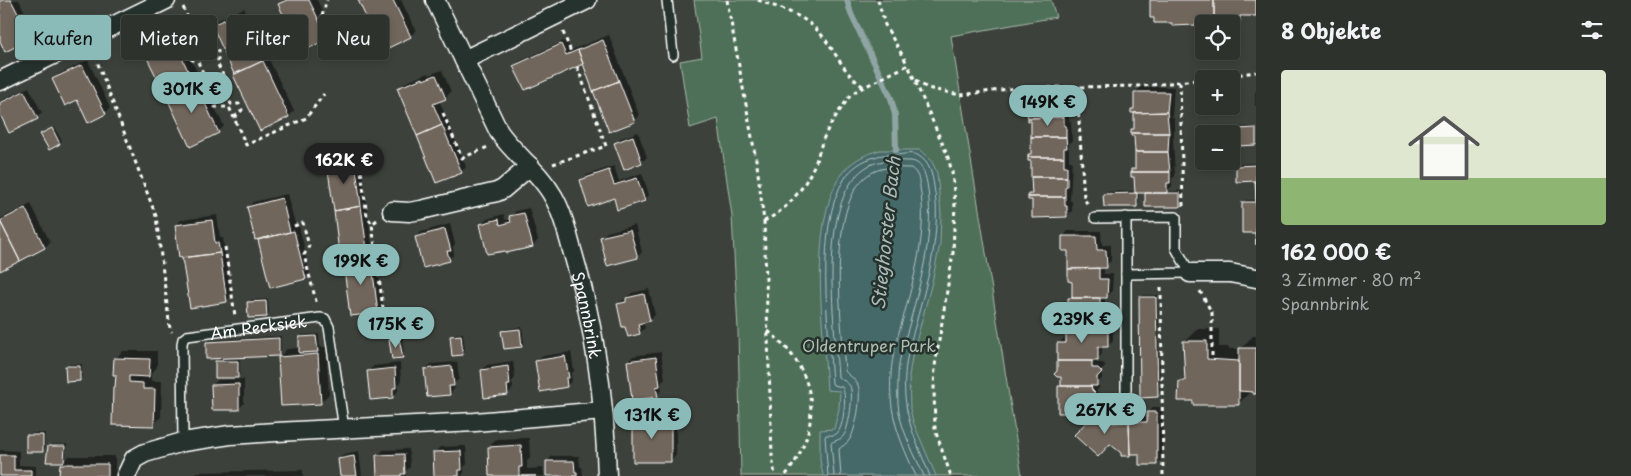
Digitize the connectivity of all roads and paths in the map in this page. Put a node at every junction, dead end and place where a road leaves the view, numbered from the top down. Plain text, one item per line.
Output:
1 (166, 0) edge
2 (180, 0) edge
3 (327, 0) edge
4 (435, 0) edge
5 (587, 0) edge
6 (667, 0) edge
7 (727, 0) edge
8 (758, 0) edge
9 (878, 0) edge
10 (187, 15) edge
11 (322, 15) edge
12 (111, 28) edge
13 (217, 50) edge
14 (673, 55) dead end
15 (44, 60) edge
16 (96, 60) edge
17 (193, 60) edge
18 (464, 60) junction
19 (908, 65) junction
20 (577, 66) dead end
21 (1256, 72) edge
22 (1240, 74) edge
23 (914, 79) junction
24 (1195, 80) edge
25 (0, 81) edge
26 (1180, 82) junction
27 (865, 87) junction
28 (324, 94) dead end
29 (1078, 105) dead end
30 (443, 114) dead end
31 (234, 118) junction
32 (505, 140) junction
33 (359, 156) dead end
34 (530, 166) junction
35 (392, 211) joint
36 (1176, 217) junction
37 (1095, 218) joint
38 (1126, 218) junction
39 (764, 221) junction
40 (372, 224) junction
41 (294, 226) dead end
42 (225, 248) dead end
43 (1161, 273) junction
44 (1190, 273) junction
45 (1126, 274) junction
46 (1256, 278) edge
47 (384, 316) dead end
48 (320, 318) junction
49 (237, 329) junction
50 (768, 330) junction
51 (182, 344) junction
52 (1212, 359) dead end
53 (1126, 400) dead end
54 (603, 411) junction
55 (344, 429) junction
56 (183, 442) junction
57 (126, 476) edge
58 (607, 476) edge
59 (775, 476) edge
60 (785, 476) edge
61 (951, 476) edge
62 (1163, 476) edge

1 - 12 street
2 - 10 path
3 - 11 path
4 - 18 street, Spannbrink
5 - 18 street
6 - 14 lane
7 - 39 path
8 - 27 path
9 - 19 path
13 - 31 path
15 - 25 street
16 - 51 path
17 - 31 path
18 - 32 street, Spannbrink
19 - 23 path
19 - 27 path
20 - 34 path
21 - 22 path
23 - 26 path
23 - 61 path
24 - 26 path
26 - 36 path
27 - 39 path
28 - 31 path
29 - 37 path
30 - 32 path
32 - 34 street, Spannbrink
33 - 40 path
34 - 35 street
34 - 54 street, Spannbrink
35 - 40 path
36 - 38 lane
36 - 44 lane
37 - 38 lane
38 - 45 lane
39 - 50 path
40 - 47 path
41 - 48 path
42 - 49 path
43 - 44 lane
43 - 45 lane
43 - 62 path
44 - 46 street
44 - 52 path
45 - 53 lane
48 - 49 lane, Am Recksiek
48 - 55 lane, Am Recksiek
49 - 51 lane, Am Recksiek
50 - 59 path
50 - 60 path
51 - 56 lane
54 - 55 street
54 - 58 street, Spannbrink
55 - 56 street
56 - 57 street

